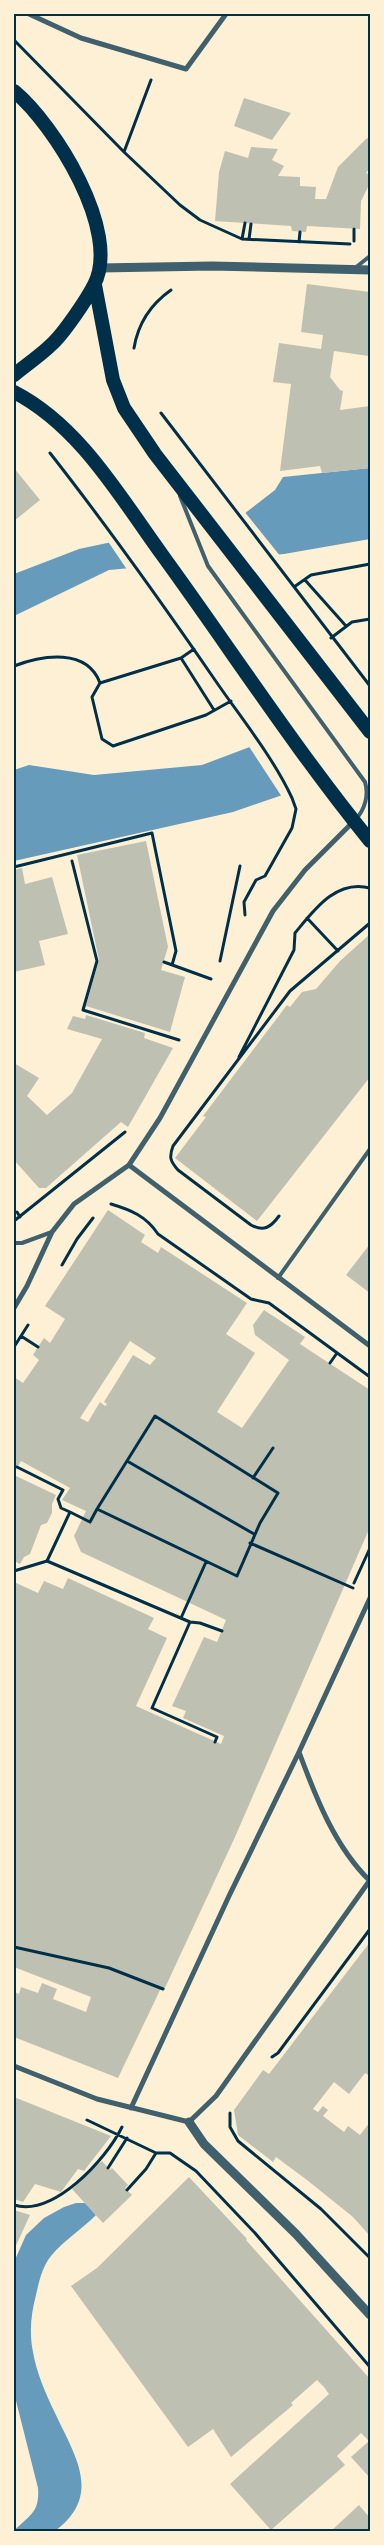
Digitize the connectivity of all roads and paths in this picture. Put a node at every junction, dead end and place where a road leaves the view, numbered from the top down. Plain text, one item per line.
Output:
1 (29, 14) edge
2 (226, 14) edge
3 (14, 40) edge
4 (153, 73) dead end
5 (14, 90) edge
6 (124, 152) junction
7 (245, 223) dead end
8 (252, 224) dead end
9 (354, 229) dead end
10 (300, 232) dead end
11 (242, 239) junction
12 (249, 240) junction
13 (299, 242) junction
14 (370, 256) edge
15 (100, 268) junction
16 (355, 268) junction
17 (370, 270) edge
18 (95, 285) junction
19 (175, 287) dead end
20 (134, 350) dead end
21 (14, 375) edge
22 (14, 392) edge
23 (156, 406) dead end
24 (44, 447) dead end
25 (170, 471) junction
26 (370, 564) edge
27 (305, 580) junction
28 (294, 587) junction
29 (370, 618) edge
30 (194, 650) junction
31 (181, 658) junction
32 (14, 666) edge
33 (100, 683) junction
34 (370, 686) edge
35 (214, 710) dead end
36 (206, 715) dead end
37 (370, 732) edge
38 (354, 821) junction
39 (370, 840) edge
40 (72, 861) dead end
41 (14, 866) edge
42 (240, 866) dead end
43 (370, 888) edge
44 (307, 918) junction
45 (241, 922) dead end
46 (370, 923) edge
47 (229, 944) dead end
48 (338, 951) junction
49 (220, 959) junction
50 (164, 962) dead end
51 (172, 965) junction
52 (217, 966) dead end
53 (214, 972) dead end
54 (211, 979) junction
55 (209, 985) dead end
56 (177, 1049) dead end
57 (234, 1066) junction
58 (130, 1128) dead end
59 (370, 1149) edge
60 (129, 1165) junction
61 (103, 1207) dead end
62 (17, 1212) dead end
63 (99, 1212) dead end
64 (278, 1216) dead end
65 (20, 1217) junction
66 (14, 1220) edge
67 (52, 1232) junction
68 (14, 1243) edge
69 (59, 1272) dead end
70 (278, 1278) junction
71 (14, 1308) edge
72 (31, 1320) dead end
73 (21, 1336) junction
74 (370, 1346) edge
75 (14, 1347) edge
76 (38, 1347) dead end
77 (337, 1353) junction
78 (330, 1363) dead end
79 (370, 1377) edge
80 (273, 1448) dead end
81 (127, 1461) junction
82 (17, 1467) dead end
83 (253, 1478) junction
84 (97, 1509) junction
85 (70, 1512) junction
86 (254, 1534) junction
87 (250, 1544) junction
88 (370, 1548) edge
89 (47, 1561) junction
90 (206, 1562) junction
91 (14, 1571) edge
92 (352, 1588) junction
93 (361, 1591) dead end
94 (350, 1593) dead end
95 (370, 1598) edge
96 (181, 1618) junction
97 (190, 1622) junction
98 (222, 1631) dead end
99 (215, 1742) dead end
100 (299, 1752) junction
101 (370, 1881) edge
102 (370, 1929) edge
103 (14, 1947) edge
104 (164, 1990) dead end
105 (268, 2060) dead end
106 (14, 2066) edge
107 (231, 2107) dead end
108 (131, 2108) junction
109 (82, 2118) dead end
110 (189, 2122) junction
111 (118, 2134) junction
112 (127, 2138) junction
113 (156, 2153) junction
114 (108, 2168) dead end
115 (127, 2190) dead end
116 (14, 2205) edge
117 (370, 2258) edge
118 (370, 2315) edge
119 (370, 2366) edge

1 - 2 street
3 - 6 path
4 - 6 path
5 - 15 highway
6 - 11 path
7 - 11 path
8 - 12 path
9 - 13 path
10 - 13 path
11 - 12 path
12 - 13 path
14 - 16 lane
15 - 16 street
15 - 18 highway
16 - 17 street
18 - 21 highway
18 - 25 highway
19 - 20 path
22 - 38 highway
23 - 28 path
24 - 30 path
25 - 37 highway
25 - 38 lane
26 - 27 path
27 - 28 path
27 - 29 path
28 - 34 path
30 - 31 path
30 - 45 path
31 - 33 path
31 - 35 path
32 - 33 path
33 - 36 path
38 - 39 highway
38 - 60 street
40 - 56 path
41 - 51 path
42 - 49 path
43 - 44 path
44 - 48 path
44 - 57 path
46 - 48 path
47 - 49 path
48 - 57 path
49 - 52 path
50 - 51 path
51 - 54 path
53 - 54 path
54 - 55 path
57 - 64 path
58 - 65 path
59 - 70 lane
60 - 67 street
60 - 70 street
61 - 77 path
62 - 65 path
63 - 69 path
65 - 66 path
67 - 68 lane
67 - 71 street
70 - 74 street
72 - 73 path
73 - 75 path
73 - 76 path
77 - 78 path
77 - 79 path
80 - 83 path
81 - 83 path
81 - 84 path
81 - 86 path
82 - 85 path
83 - 86 path
84 - 85 path
84 - 90 path
85 - 89 path
86 - 87 path
87 - 90 path
87 - 92 path
88 - 92 path
89 - 91 path
89 - 96 path
90 - 96 path
92 - 93 path
92 - 94 path
95 - 100 street
96 - 97 path
97 - 98 path
97 - 99 path
100 - 101 street
100 - 108 street
101 - 110 street
102 - 105 path
103 - 104 path
106 - 108 street
107 - 117 path
108 - 110 street
109 - 111 path
110 - 118 street
111 - 112 path
111 - 116 path
112 - 113 path
112 - 114 path
113 - 115 path
113 - 119 path

